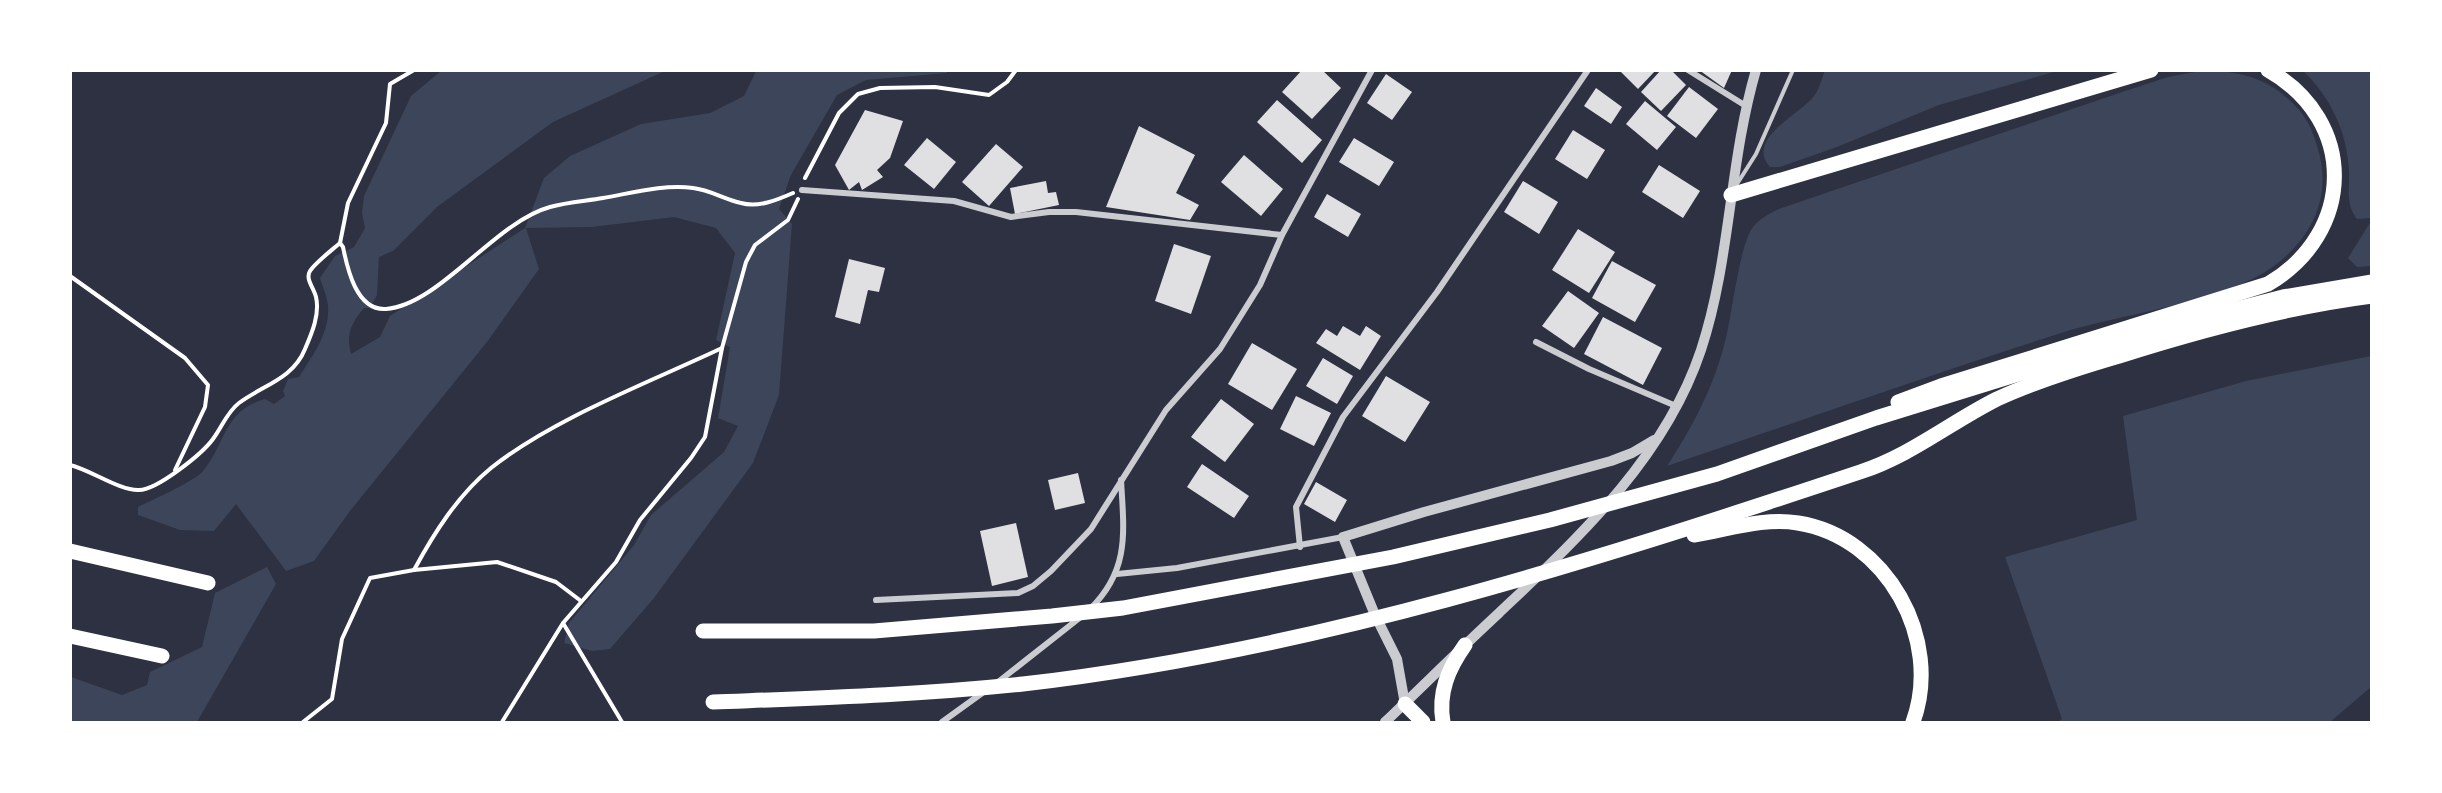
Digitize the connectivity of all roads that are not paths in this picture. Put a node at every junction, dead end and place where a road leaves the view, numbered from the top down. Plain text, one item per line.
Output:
1 (1372, 70) edge
2 (1588, 70) edge
3 (1688, 70) edge
4 (1756, 70) edge
5 (1792, 70) edge
6 (2151, 70) edge
7 (2268, 70) edge
8 (1746, 106) junction
9 (802, 190) road end
10 (1731, 195) junction
11 (1282, 234) junction
12 (2372, 282) edge
13 (2372, 296) edge
14 (1536, 342) dead end
15 (1676, 405) junction
16 (1876, 418) junction
17 (1657, 438) junction
18 (1121, 479) junction
19 (1344, 537) junction
20 (1642, 545) junction
21 (1300, 547) junction
22 (70, 551) edge
23 (1117, 574) junction
24 (208, 583) dead end
25 (876, 600) dead end
26 (703, 632) dead end
27 (70, 636) edge
28 (1465, 645) junction
29 (162, 656) dead end
30 (712, 702) dead end
31 (1405, 704) junction
32 (942, 723) edge
33 (1385, 723) edge
34 (1423, 723) edge
35 (1443, 723) edge
36 (1913, 723) edge

1 - 11 street
2 - 21 street
3 - 8 street
4 - 8 street
5 - 10 lane
6 - 10 highway
7 - 16 highway
8 - 10 street
9 - 11 street
10 - 15 street
11 - 18 street
12 - 16 highway
13 - 20 highway
14 - 15 street
15 - 17 street
16 - 26 highway
17 - 19 street
17 - 28 street
18 - 23 street
18 - 25 street
19 - 21 street
19 - 31 street
20 - 30 highway
20 - 36 highway
21 - 23 street
22 - 24 highway
23 - 32 street
27 - 29 highway
28 - 31 street
28 - 35 highway
31 - 33 street
31 - 34 highway

